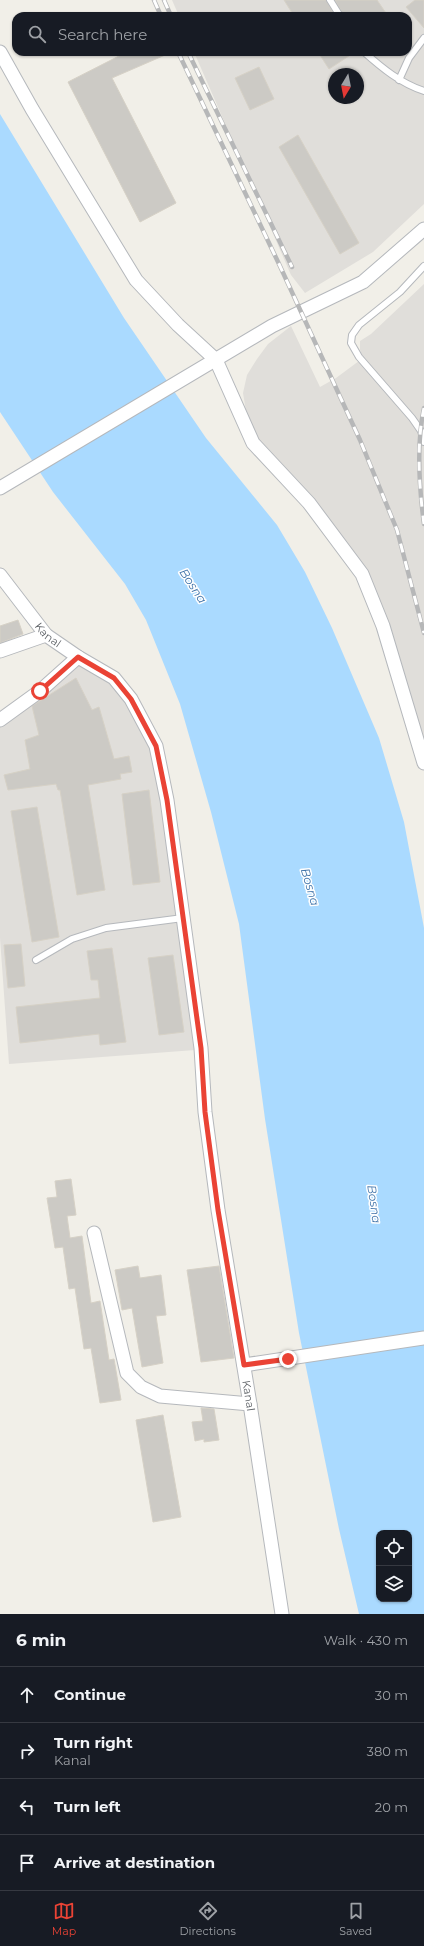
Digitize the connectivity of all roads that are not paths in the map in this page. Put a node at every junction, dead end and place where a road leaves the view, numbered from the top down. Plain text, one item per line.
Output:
1 (330, 0) edge
2 (338, 12) edge
3 (424, 38) edge
4 (0, 52) edge
5 (412, 53) edge
6 (368, 56) edge
7 (410, 56) edge
8 (399, 80) junction
9 (424, 91) edge
10 (424, 229) edge
11 (424, 266) edge
12 (216, 360) junction
13 (424, 442) edge
14 (0, 488) edge
15 (0, 575) edge
16 (46, 635) junction
17 (0, 651) edge
18 (78, 657) junction
19 (0, 720) edge
20 (424, 763) edge
21 (183, 918) junction
22 (36, 960) dead end
23 (94, 1233) dead end
24 (424, 1338) edge
25 (244, 1365) junction
26 (250, 1404) junction
27 (282, 1614) edge

1 - 2 lane
3 - 5 lane
4 - 12 street
6 - 8 lane
7 - 8 lane
8 - 9 lane
10 - 12 street
11 - 13 lane
12 - 14 street
12 - 20 street
15 - 16 street, Kanal
16 - 17 street
16 - 18 street, Kanal
18 - 19 street
18 - 21 street, Kanal
21 - 22 lane
21 - 25 street, Kanal
23 - 26 street
24 - 25 street
25 - 26 street, Kanal
26 - 27 street, Kanal

